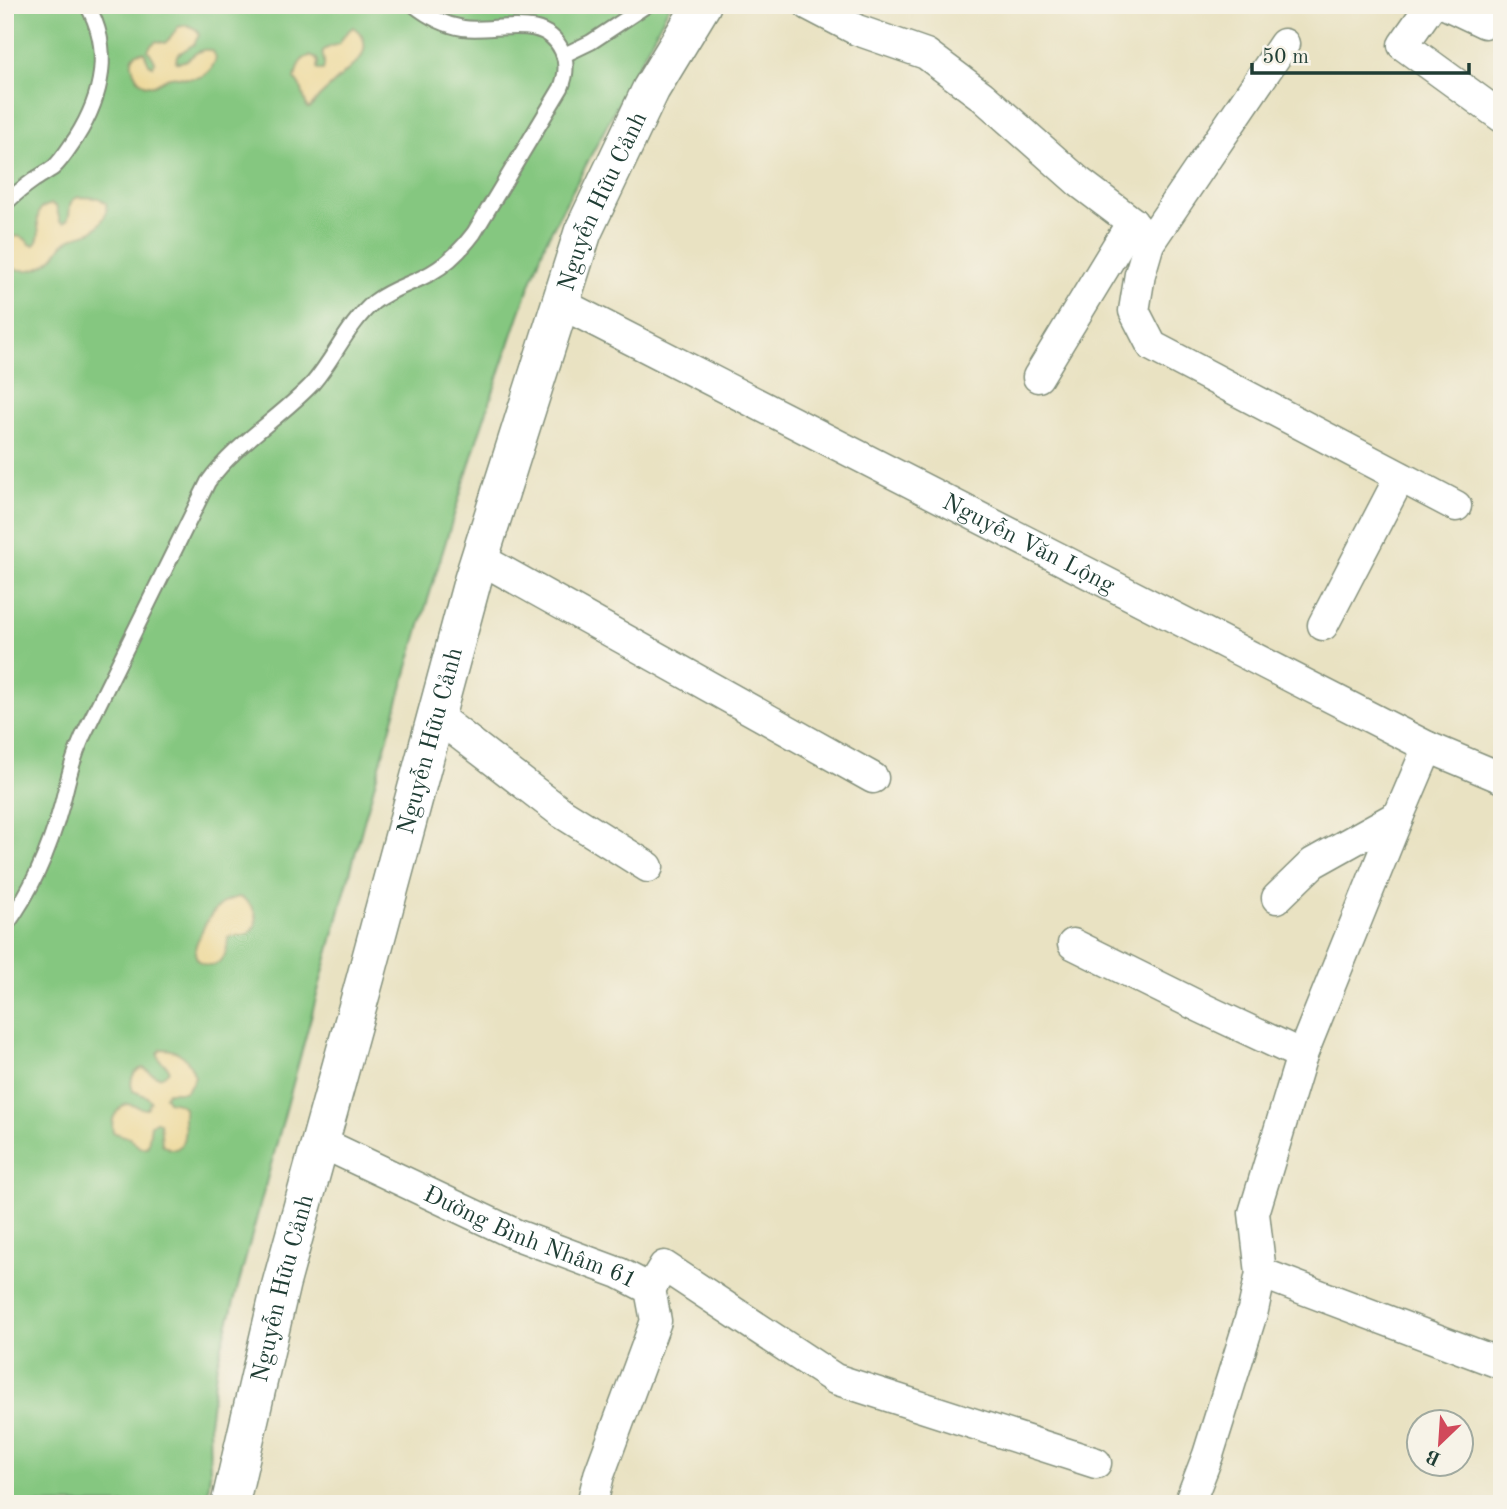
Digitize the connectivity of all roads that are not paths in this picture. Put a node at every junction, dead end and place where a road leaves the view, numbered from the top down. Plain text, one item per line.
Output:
1 (87, 5) edge
2 (414, 5) edge
3 (647, 5) edge
4 (702, 5) edge
5 (809, 5) edge
6 (1431, 5) edge
7 (1447, 5) edge
8 (1496, 5) edge
9 (1284, 44) dead end
10 (564, 55) junction
11 (1502, 117) edge
12 (5, 204) edge
13 (1140, 233) junction
14 (560, 303) junction
15 (1038, 377) dead end
16 (1400, 477) junction
17 (1456, 506) dead end
18 (479, 558) junction
19 (1323, 625) dead end
20 (436, 716) junction
21 (1428, 747) junction
22 (873, 778) dead end
23 (1502, 778) edge
24 (1399, 815) junction
25 (648, 867) dead end
26 (1277, 898) dead end
27 (5, 928) edge
28 (1073, 944) dead end
29 (1302, 1055) junction
30 (320, 1142) junction
31 (1261, 1273) junction
32 (650, 1289) junction
33 (1502, 1364) edge
34 (1097, 1463) dead end
35 (230, 1504) edge
36 (592, 1504) edge
37 (1189, 1504) edge

1 - 12 lane
2 - 10 lane
3 - 10 lane
4 - 14 street, Nguyễn Hữu Cảnh
5 - 13 street
6 - 11 street
7 - 8 street
9 - 13 street
10 - 27 lane
13 - 15 street
13 - 16 street
14 - 18 street, Nguyễn Hữu Cảnh
14 - 21 street, Nguyễn Văn Lộng
16 - 17 street
16 - 19 street
18 - 20 street, Nguyễn Hữu Cảnh
18 - 22 street
20 - 25 street
20 - 30 street, Nguyễn Hữu Cảnh
21 - 23 street, Nguyễn Văn Lộng
21 - 24 street
24 - 26 street
24 - 29 street
28 - 29 street
29 - 31 street
30 - 32 street, Đường Bình Nhâm 61
30 - 35 street, Nguyễn Hữu Cảnh
31 - 33 street
31 - 37 street
32 - 34 street
32 - 36 street, Đường Bình Nhâm 61

